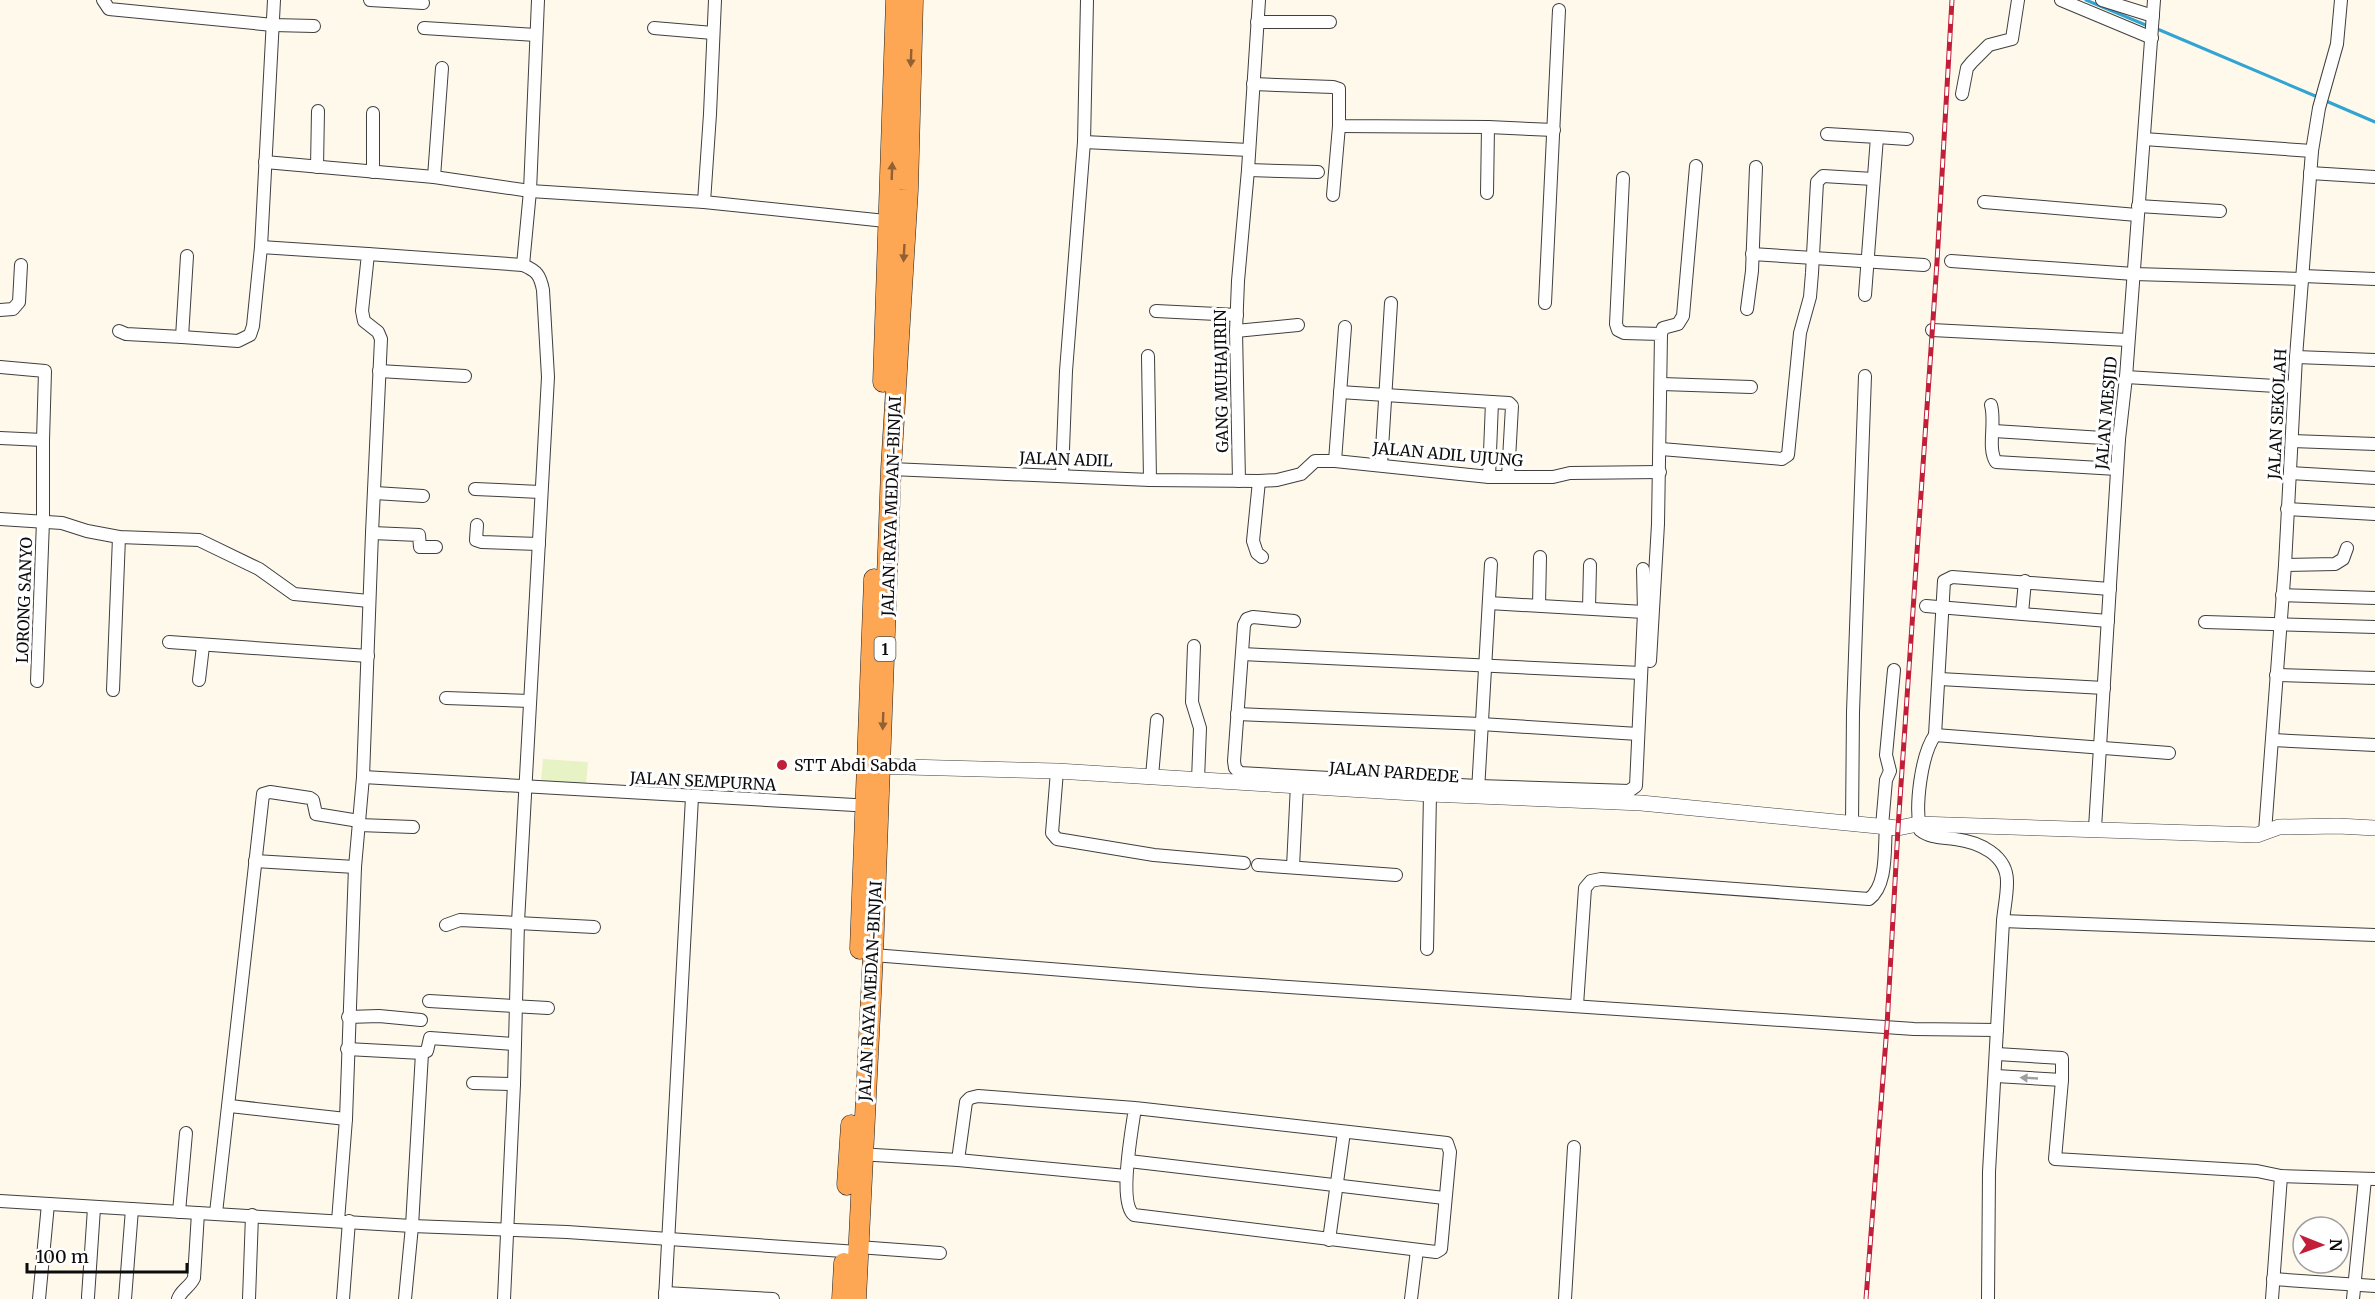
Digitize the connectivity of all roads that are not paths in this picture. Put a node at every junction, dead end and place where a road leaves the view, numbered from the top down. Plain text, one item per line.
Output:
1 (103, 0) edge
2 (274, 0) edge
3 (370, 0) edge
4 (538, 0) edge
5 (715, 0) edge
6 (896, 0) edge
7 (913, 0) edge
8 (1087, 0) edge
9 (1259, 0) edge
10 (2018, 0) edge
11 (2061, 0) edge
12 (2102, 0) edge
13 (2154, 0) edge
14 (2340, 0) edge
15 (423, 3) dead end
16 (1559, 10) dead end
17 (1257, 22) junction
18 (1330, 22) dead end
19 (273, 25) junction
20 (314, 26) dead end
21 (2153, 27) junction
22 (424, 28) dead end
23 (654, 28) dead end
24 (713, 33) junction
25 (536, 35) junction
26 (442, 68) dead end
27 (1253, 84) junction
28 (1962, 94) dead end
29 (318, 111) dead end
30 (374, 113) dead end
31 (901, 122) junction
32 (1339, 126) junction
33 (1488, 127) junction
34 (1554, 130) junction
35 (1827, 134) dead end
36 (1877, 136) junction
37 (1907, 138) dead end
38 (2144, 139) junction
39 (1084, 142) junction
40 (1249, 150) junction
41 (2312, 151) junction
42 (265, 162) junction
43 (1696, 166) dead end
44 (316, 167) junction
45 (1756, 167) dead end
46 (1248, 170) junction
47 (373, 172) junction
48 (1318, 172) dead end
49 (2310, 172) junction
50 (434, 177) junction
51 (2375, 177) edge
52 (1623, 178) dead end
53 (1873, 179) junction
54 (530, 191) junction
55 (1487, 193) dead end
56 (1333, 195) dead end
57 (704, 202) junction
58 (1984, 202) dead end
59 (2138, 210) junction
60 (2220, 211) dead end
61 (898, 222) junction
62 (261, 247) junction
63 (368, 254) junction
64 (1752, 254) junction
65 (187, 256) dead end
66 (1813, 257) junction
67 (1867, 261) junction
68 (1951, 261) dead end
69 (21, 265) dead end
70 (1924, 265) dead end
71 (523, 266) junction
72 (2134, 274) junction
73 (2303, 278) junction
74 (2375, 279) edge
75 (1864, 295) dead end
76 (1391, 303) dead end
77 (1545, 303) dead end
78 (1747, 309) dead end
79 (0, 310) edge
80 (1156, 311) dead end
81 (1237, 315) junction
82 (1298, 325) dead end
83 (1345, 327) dead end
84 (1932, 330) dead end
85 (1236, 331) junction
86 (119, 332) dead end
87 (1661, 334) junction
88 (182, 337) junction
89 (2128, 340) junction
90 (1148, 356) dead end
91 (2296, 357) junction
92 (2375, 360) edge
93 (0, 367) edge
94 (380, 371) junction
95 (465, 376) dead end
96 (1865, 376) dead end
97 (2126, 377) junction
98 (1662, 384) junction
99 (1751, 387) dead end
100 (2294, 387) junction
101 (1340, 392) junction
102 (1384, 394) junction
103 (1492, 402) junction
104 (1991, 405) dead end
105 (1994, 431) junction
106 (0, 438) edge
107 (2119, 439) junction
108 (43, 440) junction
109 (2292, 441) junction
110 (2375, 444) edge
111 (1661, 449) junction
112 (1335, 461) junction
113 (1380, 465) junction
114 (2117, 469) junction
115 (891, 470) junction
116 (1660, 472) junction
117 (2290, 473) junction
118 (1062, 475) junction
119 (1489, 477) junction
120 (1508, 477) junction
121 (2375, 478) edge
122 (1150, 480) junction
123 (1239, 481) junction
124 (1259, 481) junction
125 (475, 489) dead end
126 (540, 492) junction
127 (375, 493) junction
128 (423, 496) dead end
129 (2287, 509) junction
130 (2375, 514) edge
131 (0, 519) edge
132 (43, 521) junction
133 (477, 525) dead end
134 (372, 533) junction
135 (119, 537) junction
136 (539, 544) junction
137 (436, 547) dead end
138 (2347, 548) dead end
139 (1262, 557) dead end
140 (1540, 557) dead end
141 (1491, 564) dead end
142 (1590, 565) dead end
143 (2284, 565) junction
144 (1643, 569) dead end
145 (2025, 581) junction
146 (2110, 589) junction
147 (2282, 595) junction
148 (2375, 598) edge
149 (369, 601) junction
150 (1489, 603) junction
151 (1539, 605) junction
152 (1926, 606) dead end
153 (1941, 607) junction
154 (1589, 608) junction
155 (1644, 612) junction
156 (2022, 613) junction
157 (1294, 621) dead end
158 (2108, 621) junction
159 (2205, 622) dead end
160 (2279, 624) junction
161 (2375, 627) edge
162 (169, 642) dead end
163 (203, 646) junction
164 (1194, 646) dead end
165 (1242, 654) junction
166 (368, 656) junction
167 (1485, 666) junction
168 (1894, 670) dead end
169 (1641, 674) junction
170 (2276, 675) junction
171 (2375, 678) edge
172 (1940, 679) junction
173 (199, 680) dead end
174 (37, 681) dead end
175 (2104, 688) junction
176 (113, 690) dead end
177 (446, 698) dead end
178 (530, 701) junction
179 (1237, 714) junction
180 (1156, 720) dead end
181 (1481, 724) junction
182 (1638, 734) junction
183 (1935, 735) junction
184 (2272, 740) junction
185 (2375, 745) edge
186 (2100, 749) junction
187 (2169, 753) dead end
188 (873, 766) junction
189 (1058, 771) junction
190 (1152, 776) junction
191 (363, 777) junction
192 (1198, 780) junction
193 (1297, 784) junction
194 (526, 787) junction
195 (1478, 790) junction
196 (1430, 794) junction
197 (692, 797) junction
198 (1641, 803) junction
199 (872, 806) junction
200 (359, 823) junction
201 (1852, 824) junction
202 (1918, 824) junction
203 (413, 826) dead end
204 (1884, 827) junction
205 (2095, 828) junction
206 (2375, 828) edge
207 (2265, 832) junction
208 (255, 861) junction
209 (1244, 863) dead end
210 (1258, 865) dead end
211 (355, 867) junction
212 (1293, 867) junction
213 (1396, 875) dead end
214 (2003, 921) junction
215 (518, 922) junction
216 (446, 925) dead end
217 (594, 927) dead end
218 (2375, 935) edge
219 (1427, 949) dead end
220 (873, 955) junction
221 (429, 1001) dead end
222 (1577, 1005) junction
223 (515, 1006) junction
224 (548, 1008) dead end
225 (348, 1017) junction
226 (421, 1020) dead end
227 (1997, 1030) junction
228 (515, 1044) junction
229 (347, 1049) junction
230 (423, 1053) junction
231 (1996, 1054) junction
232 (1996, 1076) junction
233 (2062, 1080) junction
234 (473, 1083) dead end
235 (514, 1084) junction
236 (230, 1106) junction
237 (1135, 1108) junction
238 (346, 1119) junction
239 (1344, 1132) junction
240 (186, 1133) dead end
241 (1574, 1147) dead end
242 (856, 1154) junction
243 (958, 1160) junction
244 (1129, 1161) junction
245 (1126, 1176) junction
246 (2281, 1176) junction
247 (2370, 1179) edge
248 (1337, 1185) junction
249 (1444, 1198) junction
250 (0, 1201) edge
251 (48, 1203) junction
252 (94, 1208) junction
253 (132, 1209) junction
254 (179, 1212) junction
255 (198, 1213) junction
256 (216, 1213) junction
257 (252, 1215) junction
258 (343, 1221) junction
259 (412, 1226) junction
260 (508, 1230) junction
261 (669, 1239) junction
262 (1329, 1240) junction
263 (854, 1250) junction
264 (1417, 1250) junction
265 (940, 1253) dead end
266 (2273, 1279) junction
267 (2354, 1284) junction
268 (2375, 1287) edge
269 (665, 1296) edge
270 (88, 1298) dead end
271 (39, 1299) edge
272 (124, 1299) edge
273 (178, 1299) edge
274 (249, 1299) edge
275 (343, 1299) edge
276 (405, 1299) edge
277 (504, 1299) edge
278 (773, 1299) edge
279 (842, 1299) edge
280 (856, 1299) edge
281 (1412, 1299) edge
282 (1565, 1299) edge
283 (1988, 1299) edge
284 (2272, 1299) edge
285 (2353, 1299) edge

1 - 19 street
2 - 19 street
3 - 15 street
4 - 25 street
5 - 24 street
6 - 31 highway, JALAN RAYA MEDAN-BINJAI / 1
7 -> 31 highway, JALAN RAYA MEDAN-BINJAI / 1
8 - 39 street
9 - 17 street, GANG MUHAJIRIN
10 - 28 street
11 - 21 street
12 - 21 street
13 - 21 street, JALAN MESJID
14 - 41 street, JALAN SEKOLAH
16 - 34 street
17 - 18 street
17 - 27 street, GANG MUHAJIRIN
19 - 20 street
19 - 42 street
21 - 38 street, JALAN MESJID
22 - 25 street
23 - 24 street
24 - 57 street
25 - 54 street
26 - 50 street
27 - 32 street
27 - 40 street, GANG MUHAJIRIN
29 - 44 street
30 - 47 street
31 - 61 highway, JALAN RAYA MEDAN-BINJAI / 1
32 - 33 street
32 - 56 street
33 - 34 street
33 - 55 street
34 - 77 street
35 - 36 street
36 - 37 street
36 - 53 street
38 - 41 street
38 - 59 street, JALAN MESJID
39 - 40 street
39 - 118 street
40 - 46 street, GANG MUHAJIRIN
41 - 49 street, JALAN SEKOLAH
42 - 44 street
42 - 62 street
43 - 87 street
44 - 47 street
45 - 64 street
46 - 48 street
46 - 81 street, GANG MUHAJIRIN
47 - 50 street
49 - 51 street
49 - 73 street, JALAN SEKOLAH
50 - 54 street
52 - 87 street
53 - 66 street
53 - 67 street
54 - 57 street
54 - 71 street
57 - 61 street
58 - 59 street
59 - 60 street
59 - 72 street, JALAN MESJID
61 -> 115 highway, JALAN RAYA MEDAN-BINJAI / 1
61 - 188 highway, JALAN RAYA MEDAN-BINJAI / 1
62 - 63 street
62 - 88 street
63 - 71 street
63 - 94 street
64 - 66 street
64 - 78 street
65 - 88 street
66 - 67 street
66 - 111 street
67 - 70 street
67 - 75 street
68 - 72 street
69 - 79 street
71 - 126 street
72 - 73 street
72 - 89 street, JALAN MESJID
73 - 74 street
73 - 91 street, JALAN SEKOLAH
76 - 102 street
80 - 81 street
81 - 85 street, GANG MUHAJIRIN
82 - 85 street
83 - 101 street
84 - 89 street
85 - 123 street, GANG MUHAJIRIN
86 - 88 street
87 - 98 street
89 - 97 street, JALAN MESJID
90 - 122 street
91 - 92 street
91 - 100 street, JALAN SEKOLAH
93 - 108 street, LORONG SANYO
94 - 95 street
94 - 127 street
96 - 201 street
97 - 100 street
97 - 107 street, JALAN MESJID
98 - 99 street
98 - 111 street
100 - 109 street, JALAN SEKOLAH
101 - 102 street
101 - 112 street
102 - 103 street
102 - 113 street
103 - 119 street
103 - 120 street
104 - 105 street
105 - 107 street
105 - 114 street
106 - 108 street
107 - 114 street, JALAN MESJID
108 - 132 street, LORONG SANYO
109 - 110 street
109 - 117 street, JALAN SEKOLAH
111 - 116 street
112 - 113 street, JALAN ADIL UJUNG
112 - 124 street, JALAN ADIL UJUNG
113 - 119 street, JALAN ADIL UJUNG
114 - 146 street, JALAN MESJID
115 - 118 street, JALAN ADIL
115 -> 188 highway, JALAN RAYA MEDAN-BINJAI / 1
116 - 120 street, JALAN ADIL UJUNG
116 - 198 street
117 - 121 street
117 - 129 street, JALAN SEKOLAH
118 - 122 street, JALAN ADIL
119 - 120 street, JALAN ADIL UJUNG
122 - 123 street, JALAN ADIL
123 - 124 street, JALAN ADIL UJUNG
124 - 139 street
125 - 126 street
126 - 136 street
127 - 128 street
127 - 134 street
129 - 130 street
129 - 143 street, JALAN SEKOLAH
131 - 132 street
132 - 135 street
132 - 174 street, LORONG SANYO
133 - 136 street
134 - 137 street
134 - 149 street
135 - 149 street
135 - 176 street
136 - 178 street
138 - 143 street
140 - 151 street
141 - 150 street
142 - 154 street
143 - 147 street, JALAN SEKOLAH
144 - 155 street
145 - 146 street
145 - 153 street
145 - 156 street
146 - 158 street, JALAN MESJID
147 - 148 street
147 - 160 street, JALAN SEKOLAH
149 - 166 street
150 - 151 street
150 - 167 street
151 - 154 street
152 - 153 street
153 - 156 street
153 - 172 street
154 - 155 street
155 - 169 street
156 - 158 street
157 - 165 street
158 - 175 street, JALAN MESJID
159 - 160 street
160 - 161 street
160 - 170 street, JALAN SEKOLAH
162 - 163 street
163 - 166 street
163 - 173 street
164 - 192 street
165 - 167 street
165 - 179 street
166 - 191 street
167 - 169 street
167 - 181 street
168 - 204 street
169 - 182 street
170 - 171 street
170 - 184 street, JALAN SEKOLAH
172 - 175 street
172 - 183 street
175 - 186 street, JALAN MESJID
177 - 178 street
178 - 194 street
179 - 181 street
179 - 195 street
180 - 190 street
181 - 182 street
181 - 195 street
182 - 195 street
183 - 186 street
183 - 202 street
184 - 185 street
184 - 207 street, JALAN SEKOLAH
186 - 187 street
186 - 205 street, JALAN MESJID
188 - 189 street, JALAN PARDEDE
188 - 199 highway, JALAN RAYA MEDAN-BINJAI / 1
189 - 190 street, JALAN PARDEDE
189 - 209 street
190 - 192 street, JALAN PARDEDE
191 - 194 street, JALAN SEMPURNA
191 - 200 street
192 - 193 street, JALAN PARDEDE
193 - 196 street, JALAN PARDEDE
193 - 212 street
194 - 197 street, JALAN SEMPURNA
194 - 215 street
195 - 196 street, JALAN PARDEDE
195 - 198 street, JALAN PARDEDE
196 - 219 street
197 - 199 street, JALAN SEMPURNA
197 - 261 street
198 - 201 street, JALAN PARDEDE
199 - 220 highway, JALAN RAYA MEDAN-BINJAI / 1
199 - 242 highway, JALAN RAYA MEDAN-BINJAI / 1
200 - 203 street
200 - 208 street
200 - 211 street
201 - 204 street, JALAN PARDEDE
202 - 204 street, JALAN PARDEDE
202 - 205 street, JALAN PARDEDE
202 - 214 street
204 - 222 street
205 - 207 street, JALAN PARDEDE
206 - 207 street, JALAN PARDEDE
208 - 211 street
208 - 236 street
210 - 212 street
211 - 225 street
212 - 213 street
214 - 218 street
214 - 227 street
215 - 216 street
215 - 217 street
215 - 223 street
220 - 222 street
220 - 242 highway, JALAN RAYA MEDAN-BINJAI / 1
221 - 223 street
222 - 227 street
223 - 224 street
223 - 228 street
225 - 226 street
225 - 229 street
227 - 231 street
228 - 230 street
228 - 235 street
229 - 230 street
229 - 238 street
230 - 259 street
231 - 232 street
231 - 233 street
233 -> 232 street
232 - 283 street
233 - 246 street
234 - 235 street
235 - 260 street
236 - 238 street
236 - 256 street
237 - 239 street
237 - 243 street
237 - 244 street
238 - 258 street
239 - 248 street
239 - 249 street
240 - 254 street
241 - 282 street
242 - 243 street
242 - 263 highway, JALAN RAYA MEDAN-BINJAI / 1
243 - 245 street
244 - 245 street
244 - 248 street
245 - 262 street
246 - 247 street
246 - 266 street
247 - 267 street
248 - 249 street
248 - 262 street
249 - 264 street
250 - 251 street
251 - 252 street
251 - 271 street
252 - 253 street
252 - 270 street
253 - 254 street
253 - 272 street
254 - 255 street
255 - 256 street
255 - 273 street
256 - 257 street
257 - 258 street
257 - 274 street
258 - 259 street
258 - 275 street
259 - 260 street
259 - 276 street
260 - 261 street
260 - 277 street
261 - 263 street
261 - 269 street
262 - 264 street
263 - 265 street
263 - 279 highway, JALAN RAYA MEDAN-BINJAI / 1
263 - 280 highway, JALAN RAYA MEDAN-BINJAI / 1
264 - 281 street
266 - 267 street
266 - 284 street
267 - 268 street
267 - 285 street
269 - 278 street

